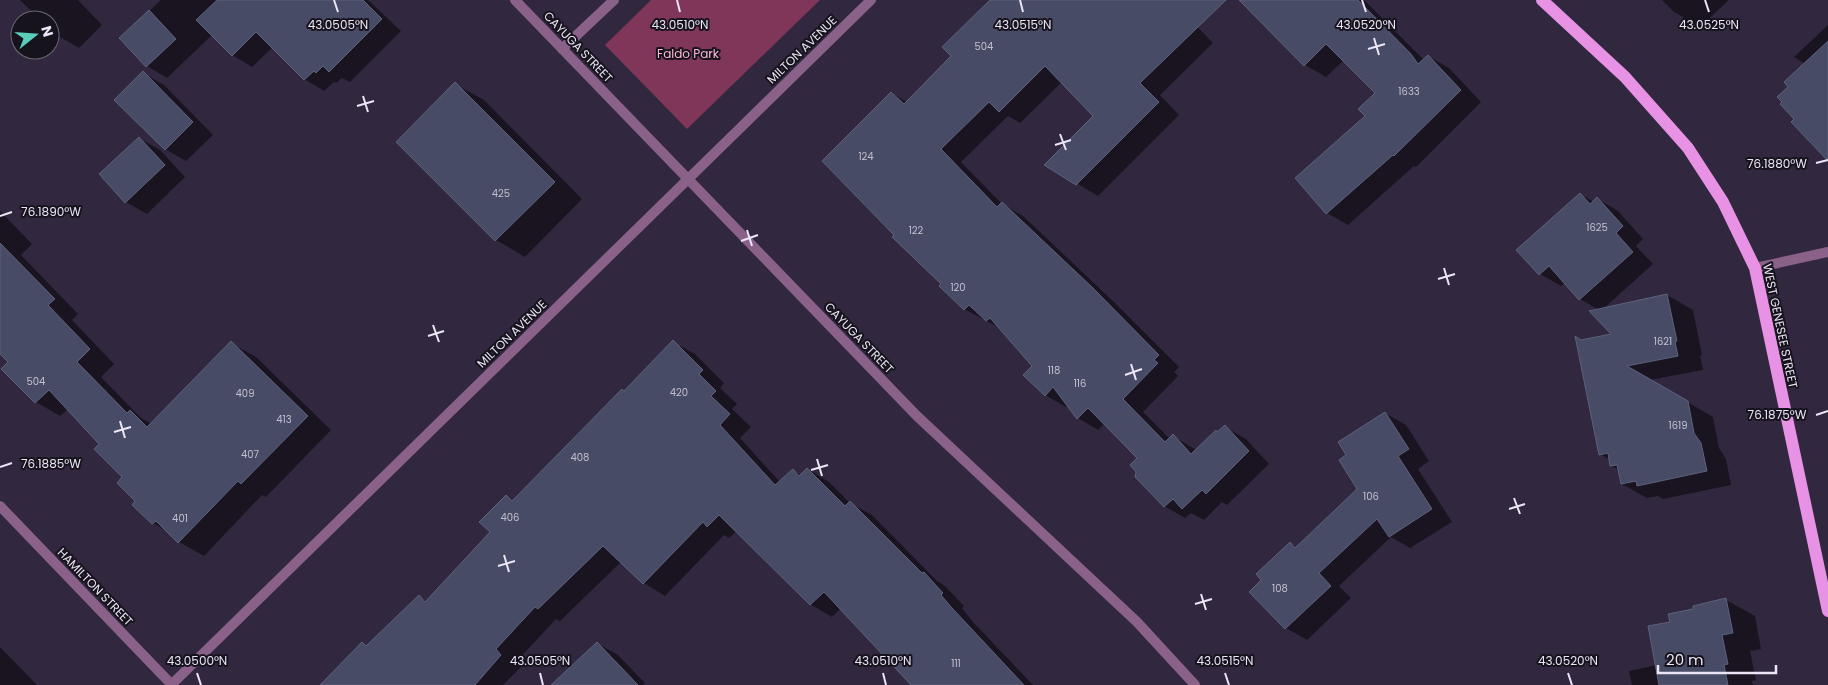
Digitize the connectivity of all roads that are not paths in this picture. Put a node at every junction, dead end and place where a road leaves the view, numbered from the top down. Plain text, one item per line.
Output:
1 (515, 0) edge
2 (614, 0) edge
3 (871, 0) edge
4 (1542, 0) edge
5 (562, 49) junction
6 (688, 179) junction
7 (1828, 252) edge
8 (1755, 268) junction
9 (0, 506) edge
10 (1828, 611) edge
11 (172, 685) edge
12 (1195, 685) edge

1 - 5 street, CAYUGA STREET
2 - 5 street
3 - 6 street, MILTON AVENUE
4 - 8 main road, WEST GENESEE STREET
5 - 6 street, CAYUGA STREET
6 - 11 street, MILTON AVENUE
6 - 12 street, CAYUGA STREET
7 - 8 street
8 - 10 main road, WEST GENESEE STREET
9 - 11 street, HAMILTON STREET

